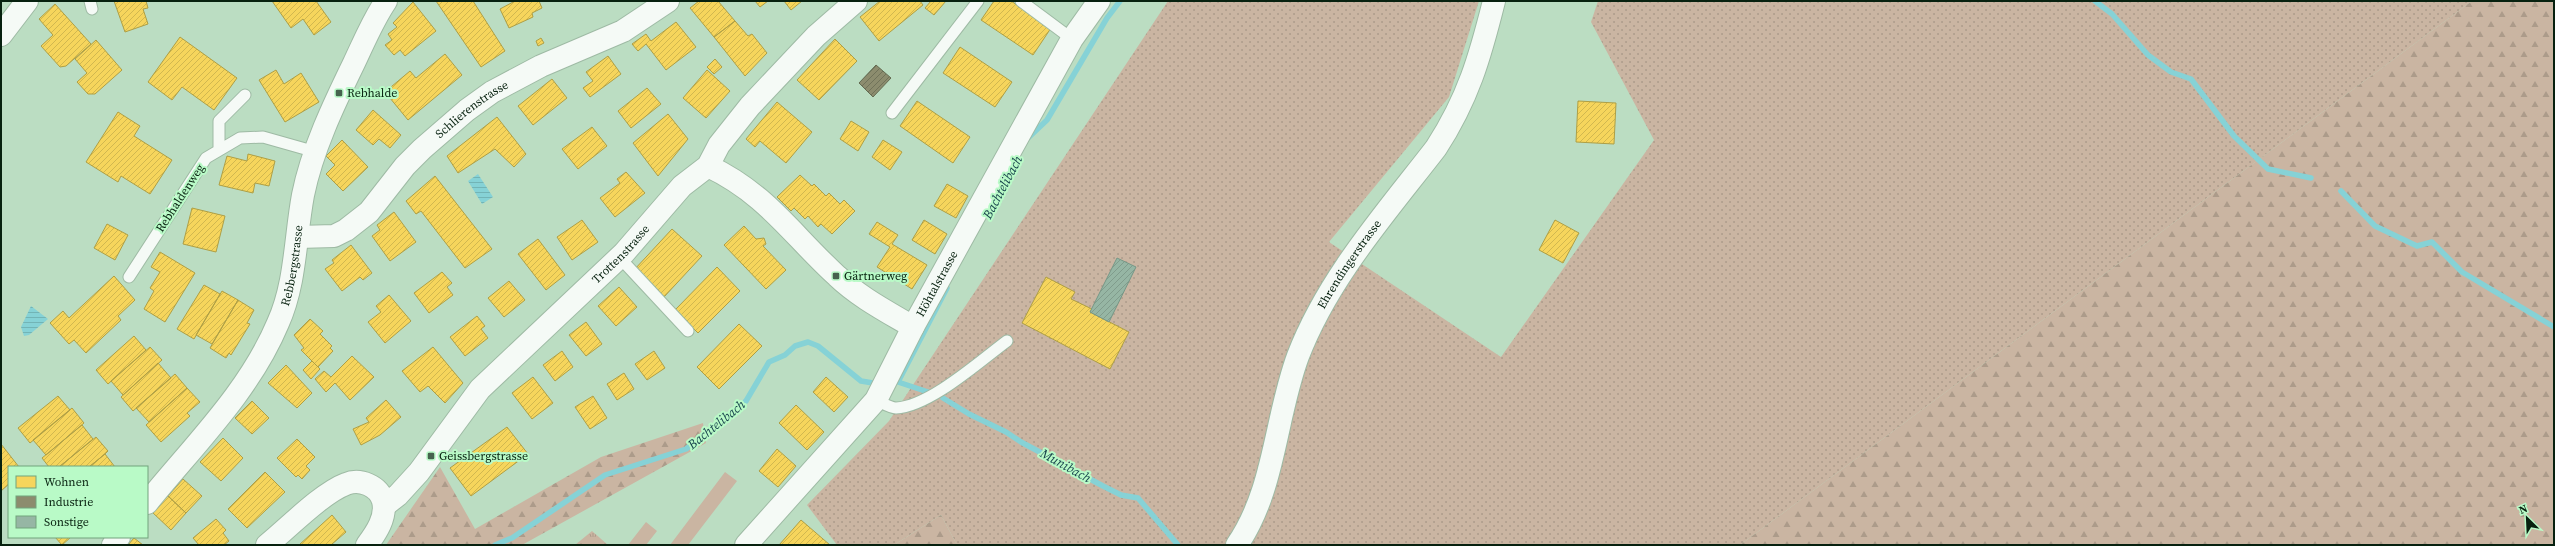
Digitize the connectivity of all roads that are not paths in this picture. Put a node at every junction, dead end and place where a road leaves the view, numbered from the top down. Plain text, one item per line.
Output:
1 (27, 1) edge
2 (386, 1) edge
3 (668, 1) edge
4 (856, 1) edge
5 (978, 1) edge
6 (1022, 1) edge
7 (1099, 1) edge
8 (1494, 1) edge
9 (1, 35) edge
10 (1072, 39) junction
11 (245, 95) dead end
12 (892, 113) dead end
13 (219, 150) junction
14 (316, 152) junction
15 (708, 166) junction
16 (298, 237) junction
17 (620, 258) junction
18 (129, 277) dead end
19 (913, 326) junction
20 (688, 331) dead end
21 (1007, 341) dead end
22 (876, 400) junction
23 (148, 502) edge
24 (384, 506) junction
25 (267, 545) edge
26 (367, 545) edge
27 (746, 545) edge
28 (1237, 545) edge

1 - 9 street
2 - 14 street, Rebbergstrasse
3 - 16 street, Schlierenstrasse
4 - 15 street, Trottenstrasse
5 - 12 lane
6 - 10 lane
7 - 10 street, Höhtalstrasse
8 - 28 street, Ehrendingerstrasse
10 - 19 street, Höhtalstrasse
11 - 13 lane
13 - 14 lane, Rebhaldenweg
13 - 18 lane, Rebhaldenweg
14 - 16 street, Rebbergstrasse
15 - 17 street, Trottenstrasse
15 - 19 street
16 - 23 street, Rebbergstrasse
17 - 20 lane
17 - 24 street, Trottenstrasse
19 - 22 street, Höhtalstrasse
21 - 22 lane
22 - 27 street, Höhtalstrasse
24 - 25 street
24 - 26 street

